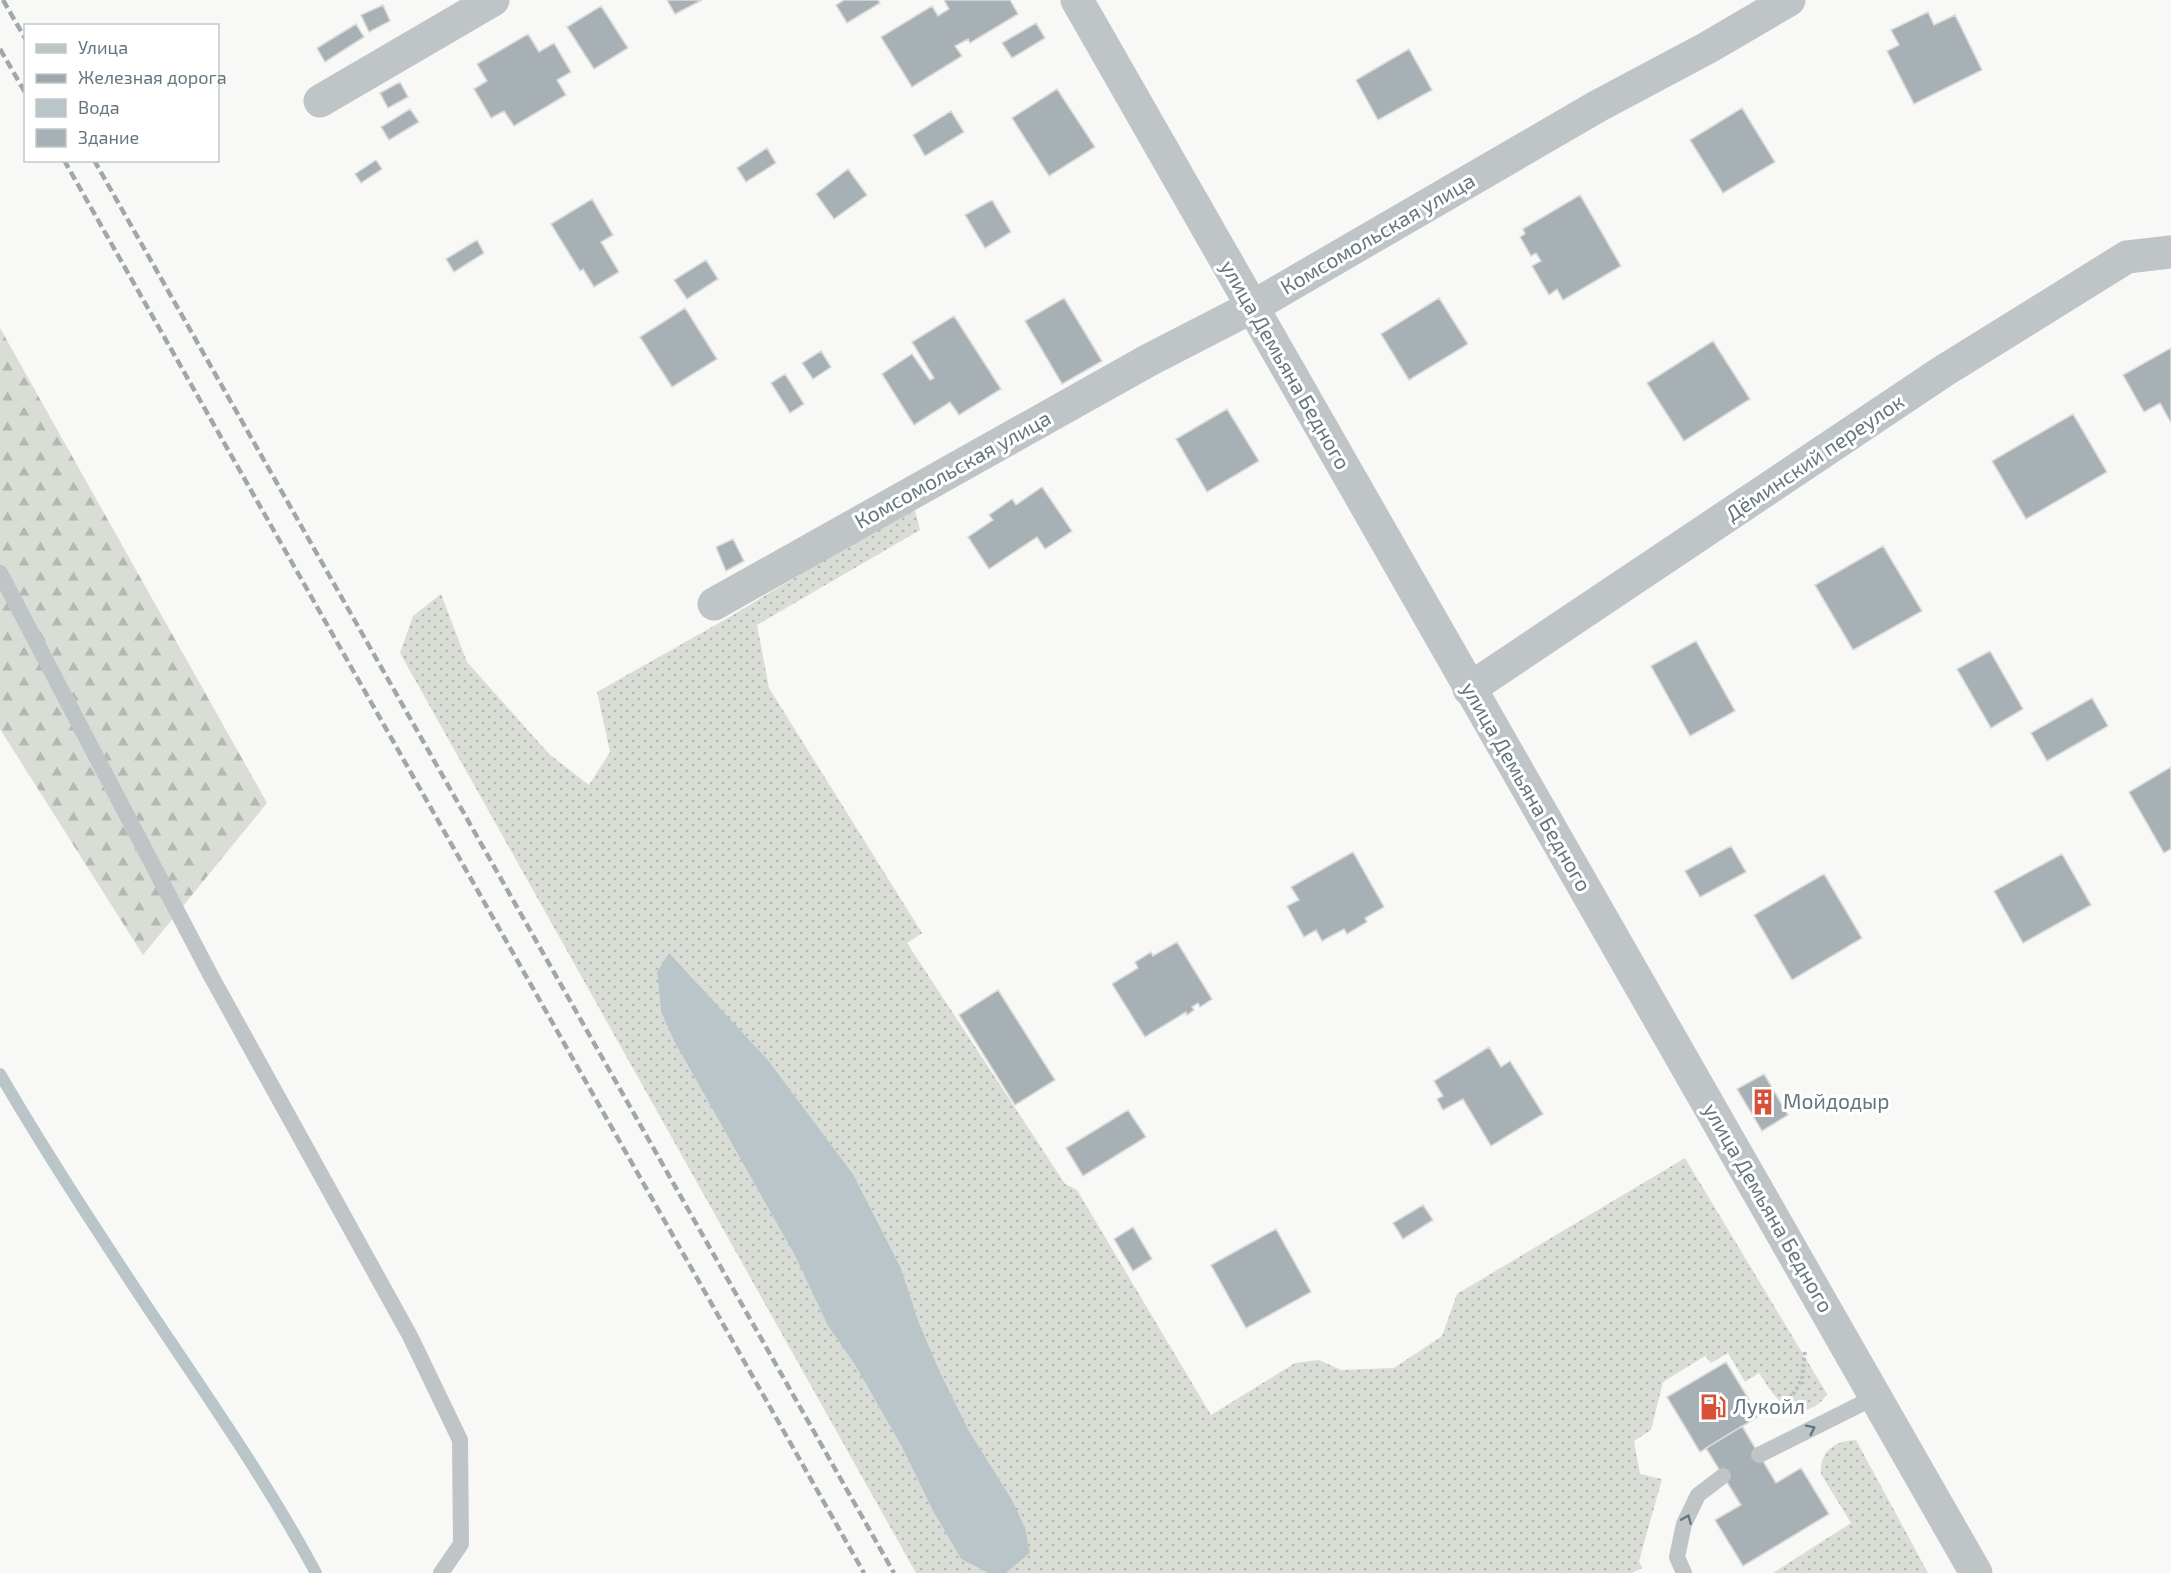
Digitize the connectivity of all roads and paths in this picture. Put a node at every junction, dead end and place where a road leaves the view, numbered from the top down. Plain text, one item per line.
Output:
1 (493, 0) edge
2 (1077, 0) edge
3 (1789, 0) edge
4 (320, 101) dead end
5 (2171, 252) edge
6 (1252, 307) junction
7 (0, 573) edge
8 (714, 604) dead end
9 (1469, 688) junction
10 (1806, 1342) dead end
11 (1875, 1397) junction
12 (1782, 1416) dead end
13 (1759, 1455) dead end
14 (1723, 1476) dead end
15 (441, 1573) edge
16 (1684, 1573) edge
17 (1976, 1573) edge

1 - 4 street
2 - 6 street, улица Демьяна Бедного
3 - 6 street, Комсомольская улица
5 - 9 street, Дёминский переулок
6 - 8 street, Комсомольская улица
6 - 9 street, улица Демьяна Бедного
7 - 15 lane
9 - 11 street, улица Демьяна Бедного
10 - 12 path
13 -> 11 lane
11 - 17 street, улица Демьяна Бедного
16 -> 14 lane

